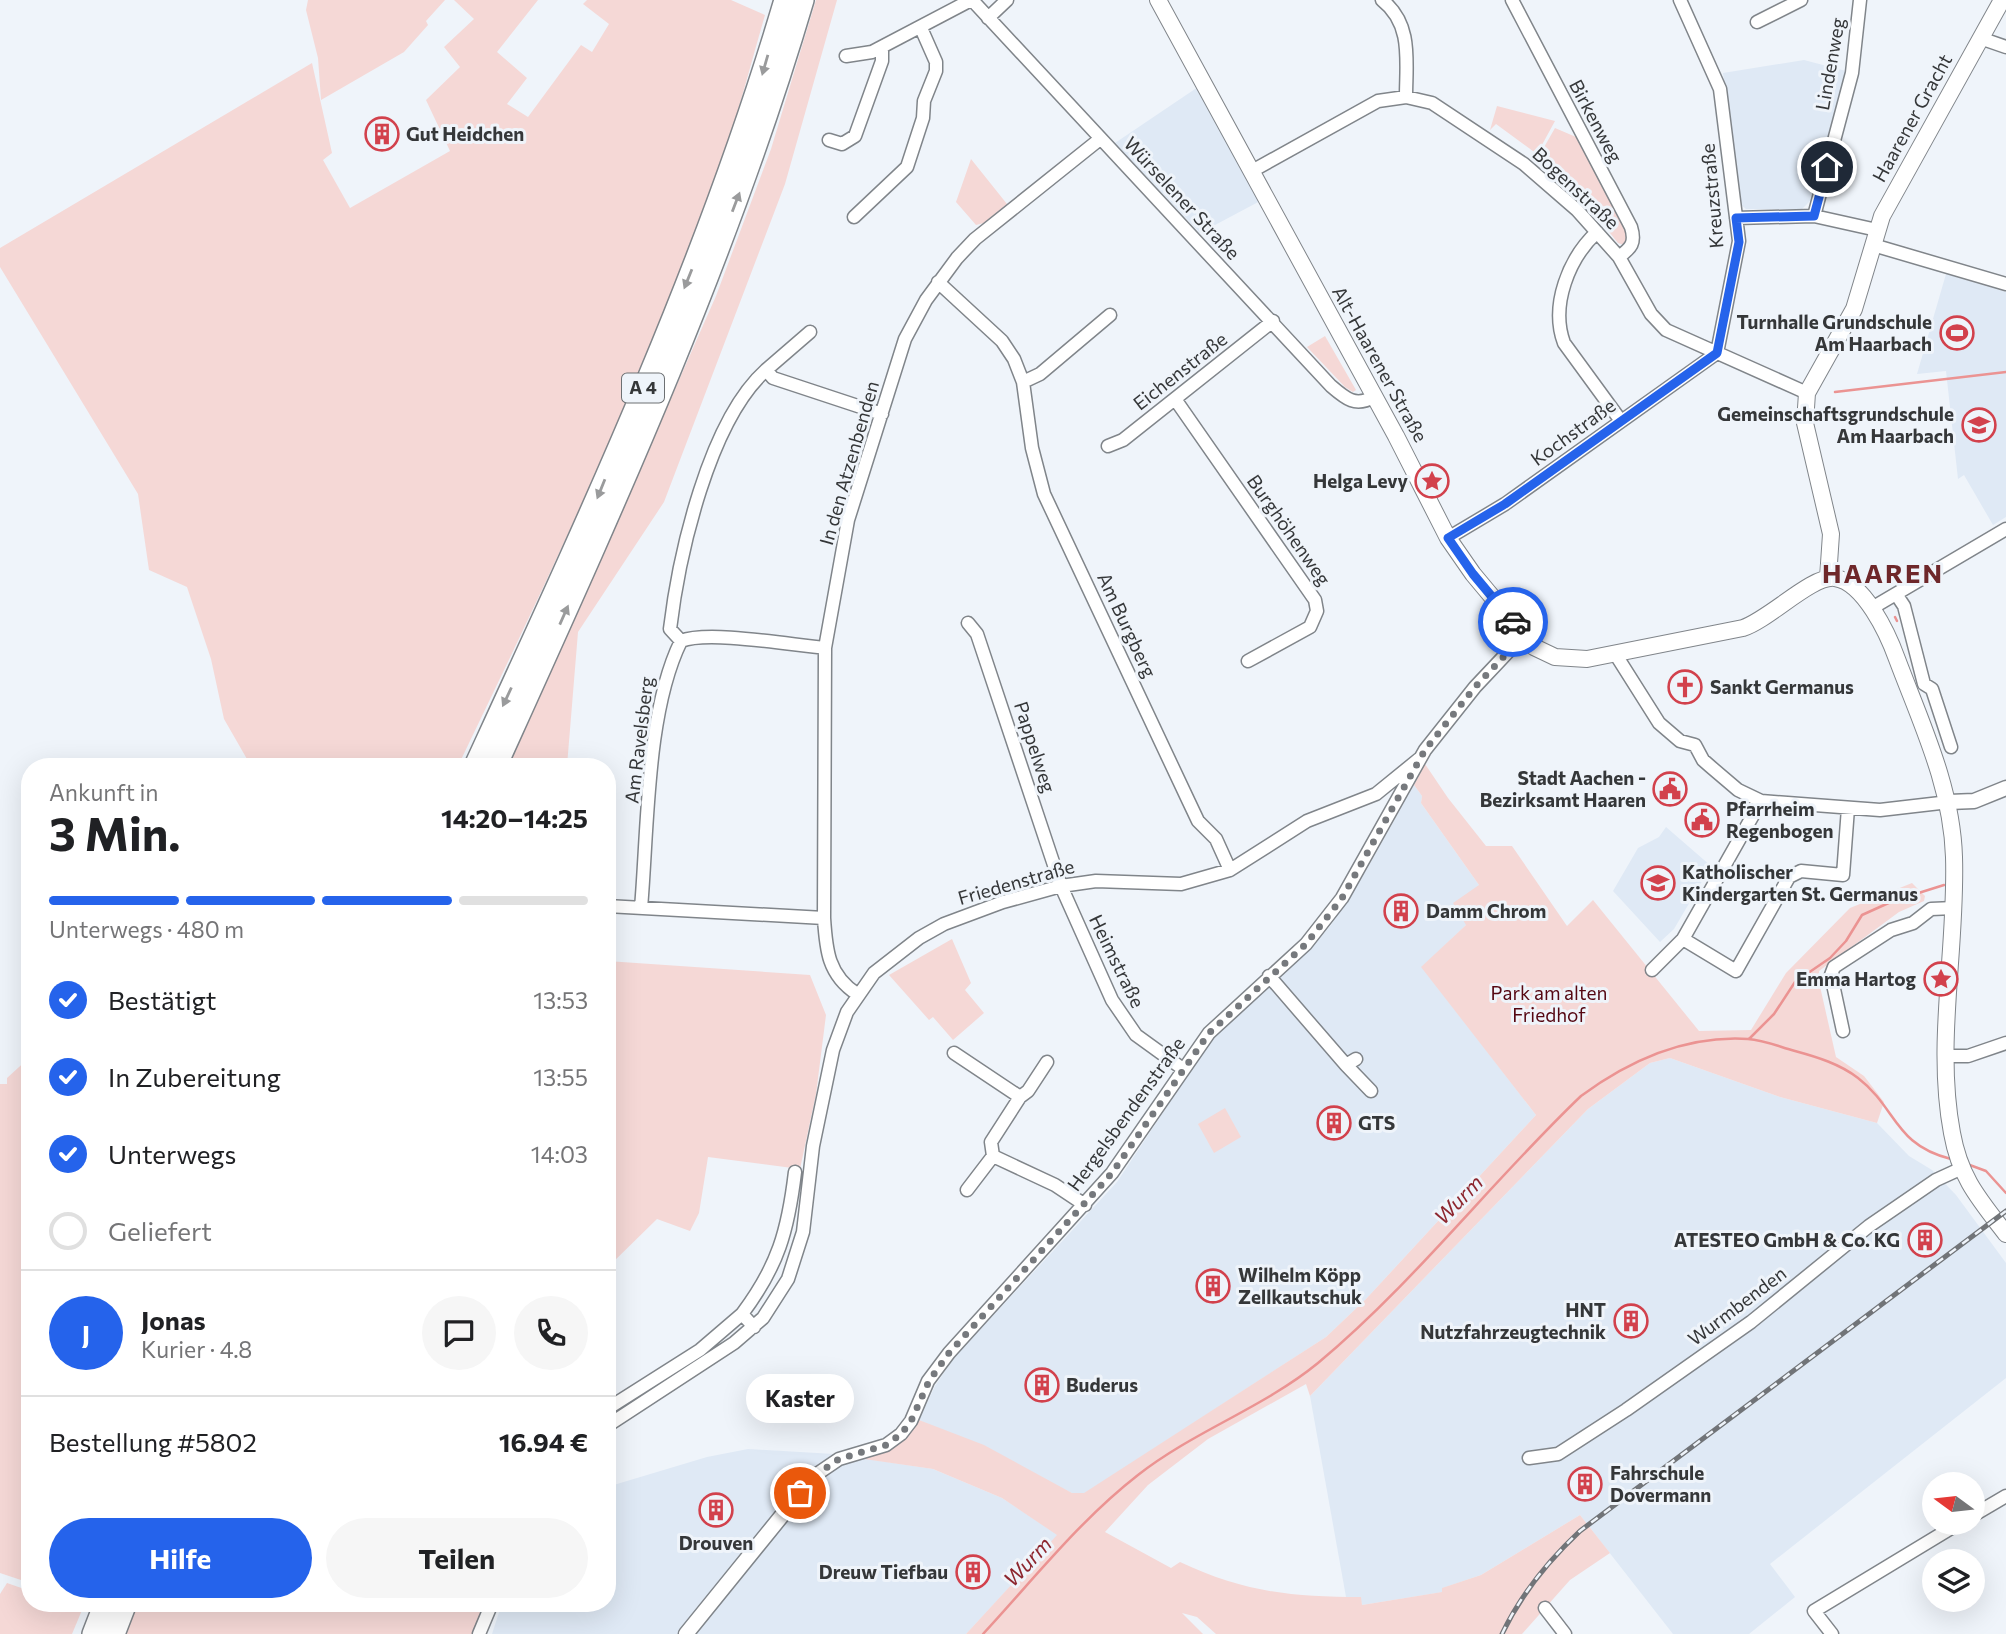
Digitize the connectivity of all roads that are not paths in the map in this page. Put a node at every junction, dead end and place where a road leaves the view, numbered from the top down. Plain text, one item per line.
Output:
1 (785, 0) edge
2 (803, 0) edge
3 (972, 0) edge
4 (1007, 0) edge
5 (1157, 0) edge
6 (1382, 0) edge
7 (1512, 0) edge
8 (1680, 0) edge
9 (1801, 0) edge
10 (1860, 0) edge
11 (2002, 0) edge
12 (988, 18) junction
13 (1757, 22) dead end
14 (921, 28) junction
15 (1980, 38) junction
16 (2006, 47) edge
17 (882, 48) junction
18 (846, 56) dead end
19 (1406, 97) junction
20 (1100, 139) junction
21 (829, 140) dead end
22 (1252, 171) junction
23 (1814, 216) junction
24 (854, 217) dead end
25 (1736, 218) junction
26 (1597, 232) junction
27 (1875, 238) junction
28 (1619, 257) junction
29 (938, 282) junction
30 (2006, 284) edge
31 (1110, 315) dead end
32 (1273, 321) junction
33 (810, 332) dead end
34 (1717, 353) junction
35 (766, 370) junction
36 (1023, 382) junction
37 (1807, 393) junction
38 (1374, 397) junction
39 (1175, 399) junction
40 (882, 414) junction
41 (1621, 421) junction
42 (1108, 446) dead end
43 (2006, 529) edge
44 (1448, 538) junction
45 (1828, 578) junction
46 (1896, 594) junction
47 (1871, 608) junction
48 (968, 623) dead end
49 (1524, 635) junction
50 (681, 641) junction
51 (825, 648) junction
52 (1616, 655) junction
53 (1248, 661) dead end
54 (1917, 663) junction
55 (1901, 669) junction
56 (1917, 688) junction
57 (1951, 747) dead end
58 (479, 758) edge
59 (500, 758) edge
60 (1419, 759) junction
61 (2006, 788) edge
62 (1376, 794) junction
63 (1761, 801) junction
64 (1949, 802) junction
65 (1393, 808) junction
66 (1848, 808) junction
67 (1230, 870) junction
68 (1061, 886) junction
69 (616, 907) edge
70 (641, 908) junction
71 (1954, 908) junction
72 (824, 918) junction
73 (1683, 939) junction
74 (1653, 970) dead end
75 (1269, 976) junction
76 (857, 994) junction
77 (1843, 1031) dead end
78 (2006, 1043) edge
79 (954, 1053) dead end
80 (1947, 1056) junction
81 (1047, 1062) dead end
82 (1183, 1069) junction
83 (1371, 1091) dead end
84 (1020, 1097) junction
85 (993, 1156) junction
86 (1958, 1163) junction
87 (795, 1172) dead end
88 (967, 1190) dead end
89 (1085, 1205) junction
90 (2006, 1234) edge
91 (742, 1314) junction
92 (754, 1327) junction
93 (616, 1403) edge
94 (616, 1420) edge
95 (1529, 1458) dead end
96 (814, 1476) joint
97 (2006, 1496) edge
98 (1985, 1508) edge
99 (1940, 1535) edge
100 (1545, 1608) dead end
101 (105, 1612) edge
102 (119, 1612) edge
103 (488, 1612) edge
104 (104, 1631) edge
105 (479, 1634) edge
106 (686, 1634) edge
107 (1565, 1634) edge
108 (1832, 1634) edge

1 -> 58 highway, A 4
59 -> 2 highway, A 4
3 - 12 street, Würselener Straße
3 - 14 street
4 - 12 street
5 - 22 main road, Alt-Haarener Straße
6 - 19 street
7 - 28 street, Birkenweg
8 - 25 street, Kreuzstraße
9 - 13 street
10 - 23 street, Lindenweg
11 - 15 main road, Haarener Gracht
12 - 20 street, Würselener Straße
14 - 17 street
14 - 24 street
15 - 16 street
15 - 27 main road, Haarener Gracht
17 - 18 street
17 - 21 street
19 - 22 street, Bogenstraße
19 - 26 street, Bogenstraße
20 - 29 street, In den Atzenbenden
20 - 32 street, Würselener Straße
22 - 38 main road, Alt-Haarener Straße
23 - 25 street
23 - 27 street
25 - 34 street, Kreuzstraße
26 - 28 street, Bogenstraße
26 - 41 street
27 - 30 street
27 - 37 main road, Haarener Gracht
28 - 34 street, Bogenstraße
29 - 36 street, Am Burgberg
29 - 40 street, In den Atzenbenden
31 - 36 street
32 - 38 street, Würselener Straße
32 - 39 street, Eichenstraße
33 - 35 street
34 - 37 street, Bogenstraße
34 - 41 street, Kochstraße
35 - 40 street
35 - 50 street
36 - 67 street, Am Burgberg
37 - 45 main road, Haarener Gracht
38 - 44 main road, Alt-Haarener Straße
39 - 42 street, Eichenstraße
39 - 53 street, Burghöhenweg
40 - 51 street, In den Atzenbenden
41 - 44 street, Kochstraße
43 - 46 street
44 - 49 main road, Alt-Haarener Straße
45 - 47 main road
45 - 52 main road, Alt-Haarener Straße
46 - 47 street
46 - 54 street
47 - 55 main road
48 - 68 street, Pappelweg
49 - 52 main road, Alt-Haarener Straße
49 - 60 street, Friedenstraße
50 - 51 street
50 - 70 street, Am Ravelsberg
51 - 72 street, In den Atzenbenden
52 - 63 street
54 - 55 street
54 - 56 street
55 - 56 main road
56 - 57 street
56 - 64 main road
60 - 62 street, Friedenstraße
60 - 65 street, Friedenstraße
61 - 64 street
62 - 65 street
62 - 67 street, Friedenstraße
63 - 66 street
63 - 73 street
64 - 66 street
64 - 71 main road
65 - 75 street, Hergelsbendenstraße
66 - 73 street
67 - 68 street, Friedenstraße
68 - 76 street, Friedenstraße
68 - 82 street, Heimstraße
69 - 70 street
70 - 72 street
71 - 77 street
71 - 80 main road
72 - 76 street, In den Atzenbenden
73 - 74 street
75 - 82 street, Hergelsbendenstraße
75 - 83 street
76 - 92 street, Friedenstraße
78 - 80 street
79 - 84 street
80 - 86 main road
81 - 84 street
82 - 89 street, Hergelsbendenstraße
84 - 85 street
85 - 88 street
85 - 89 street
86 - 90 main road
86 - 95 street, Wurmbenden
87 - 91 street
89 - 96 street, Hergelsbendenstraße
91 - 92 street
91 - 93 street
92 - 94 street, Friedenstraße
96 - 106 street
97 - 98 street
99 - 108 street
100 - 107 street
101 - 104 highway
102 - 104 highway
103 - 105 street

